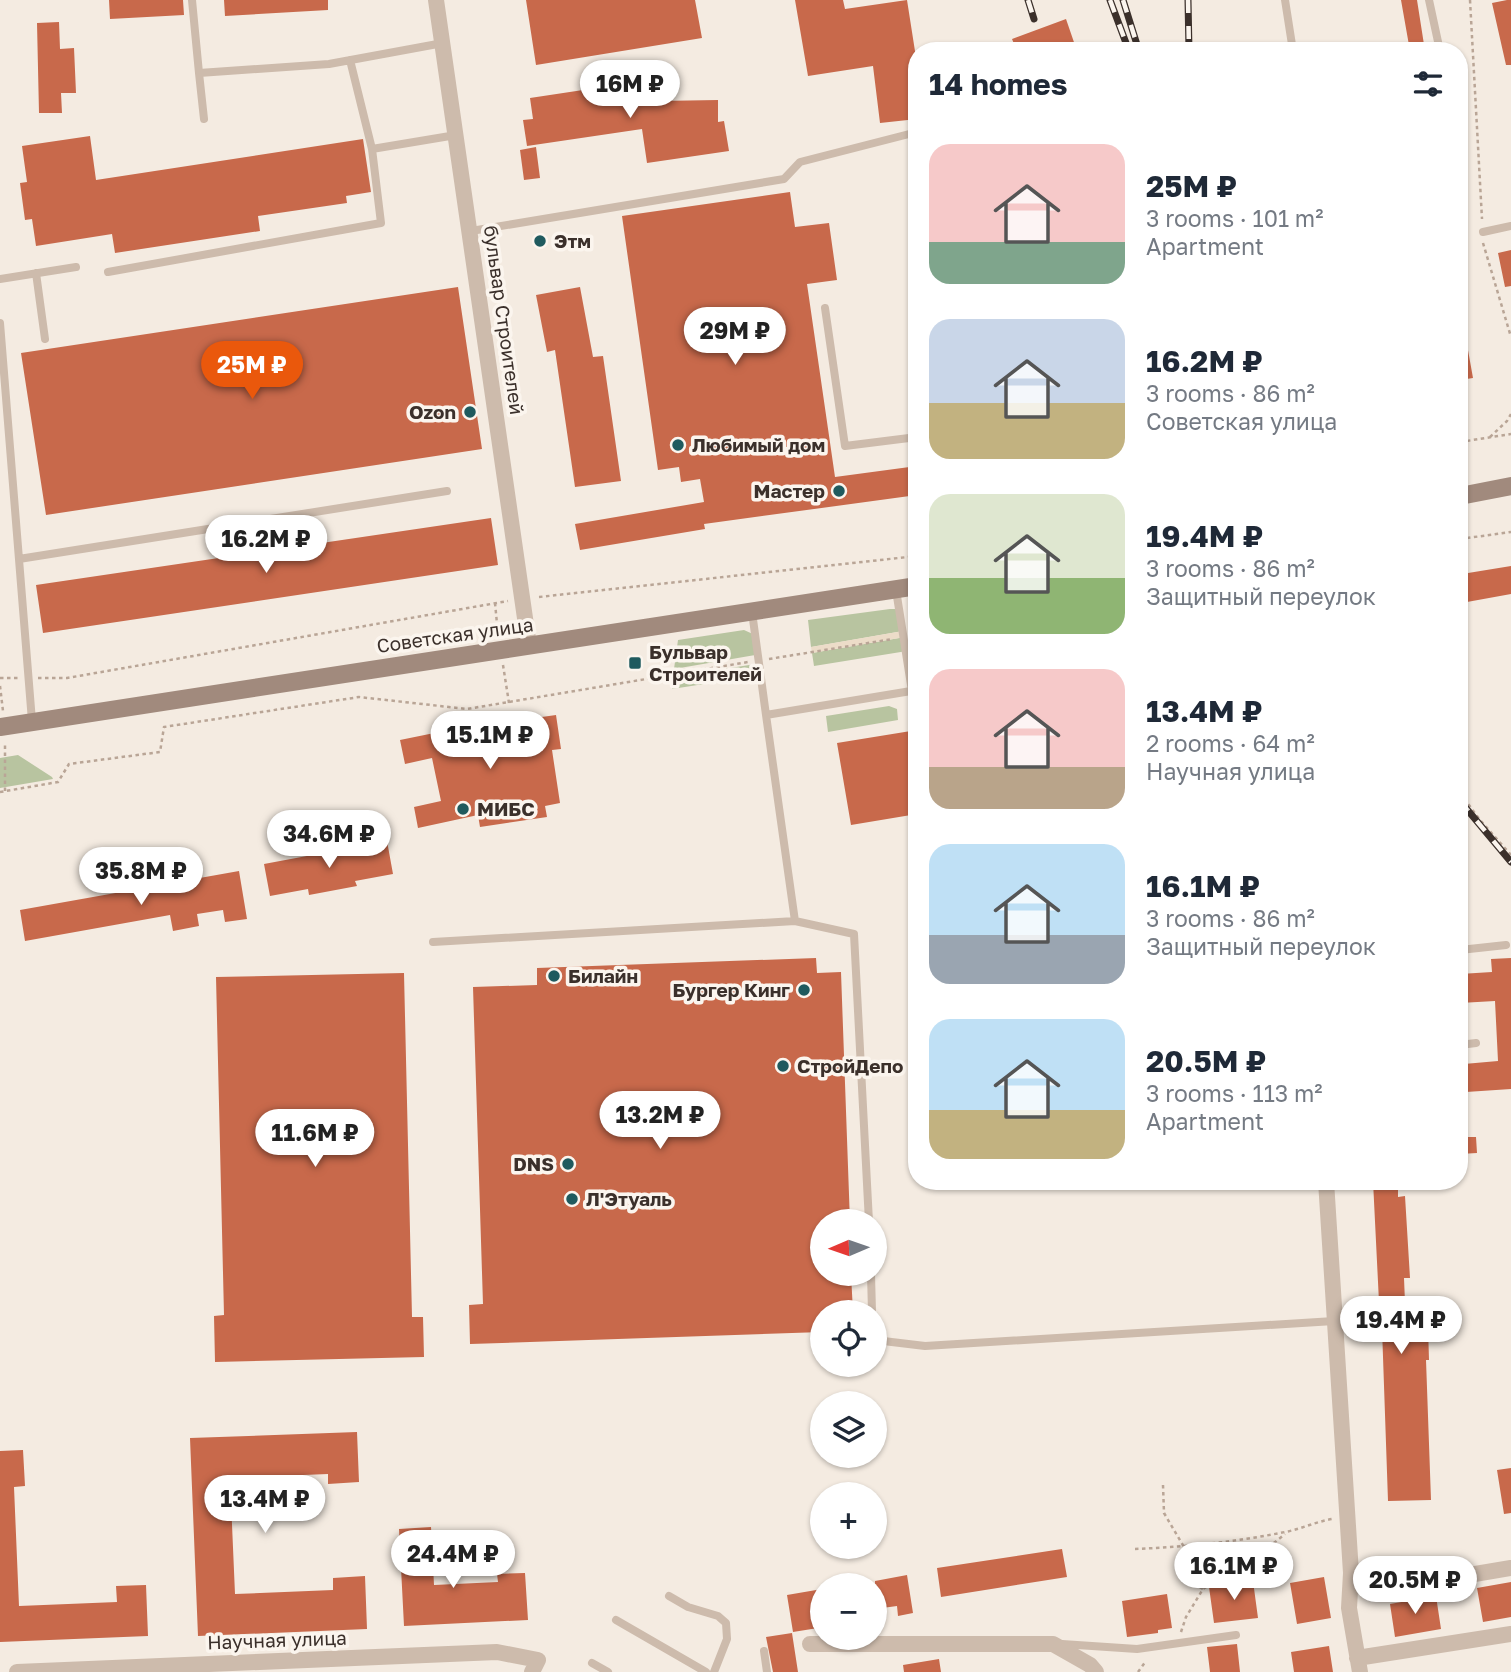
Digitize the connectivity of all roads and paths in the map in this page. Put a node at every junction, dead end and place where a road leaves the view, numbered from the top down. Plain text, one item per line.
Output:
1 (192, 0) edge
2 (436, 0) edge
3 (1285, 0) edge
4 (1429, 0) edge
5 (1470, 0) edge
6 (1292, 42) edge
7 (1438, 42) edge
8 (443, 43) junction
9 (350, 60) junction
10 (199, 74) junction
11 (204, 119) dead end
12 (908, 134) edge
13 (456, 135) junction
14 (372, 149) junction
15 (1511, 226) edge
16 (471, 230) junction
17 (1483, 232) junction
18 (76, 267) dead end
19 (108, 272) dead end
20 (36, 273) junction
21 (0, 279) edge
22 (825, 308) dead end
23 (0, 323) edge
24 (1511, 337) edge
25 (45, 339) dead end
26 (1511, 414) edge
27 (1511, 434) edge
28 (1490, 437) junction
29 (908, 438) edge
30 (1468, 441) edge
31 (1511, 486) edge
32 (447, 491) dead end
33 (1468, 494) edge
34 (1511, 532) edge
35 (1468, 538) edge
36 (908, 557) edge
37 (19, 559) junction
38 (908, 587) edge
39 (895, 589) junction
40 (522, 599) junction
41 (752, 612) junction
42 (905, 638) junction
43 (529, 646) junction
44 (908, 654) edge
45 (760, 661) junction
46 (0, 678) edge
47 (29, 678) junction
48 (908, 692) edge
49 (766, 715) junction
50 (32, 721) junction
51 (0, 727) edge
52 (0, 792) edge
53 (1468, 804) edge
54 (1511, 855) edge
55 (795, 921) junction
56 (433, 942) dead end
57 (1506, 945) dead end
58 (1468, 949) edge
59 (1476, 1043) dead end
60 (1468, 1044) edge
61 (1327, 1190) edge
62 (868, 1209) edge
63 (1334, 1321) junction
64 (887, 1341) edge
65 (1163, 1485) dead end
66 (1348, 1516) junction
67 (1287, 1532) junction
68 (1184, 1547) junction
69 (1135, 1549) dead end
70 (1511, 1568) edge
71 (1351, 1573) junction
72 (1203, 1589) junction
73 (669, 1596) dead end
74 (616, 1620) dead end
75 (1511, 1634) edge
76 (1236, 1635) dead end
77 (887, 1644) edge
78 (1052, 1644) junction
79 (1162, 1646) junction
80 (764, 1651) dead end
81 (592, 1663) dead end
82 (1359, 1665) edge
83 (535, 1666) edge
84 (231, 1668) edge
85 (17, 1672) edge
86 (608, 1672) edge
87 (706, 1672) edge
88 (714, 1672) edge
89 (767, 1672) edge
90 (1096, 1672) edge
91 (1138, 1672) edge

1 - 10 lane
2 - 8 street, бульвар Строителей
3 - 6 lane
4 - 7 lane
5 - 17 path
8 - 9 lane
8 - 13 street, бульвар Строителей
9 - 10 lane
9 - 14 lane
10 - 11 lane
12 - 16 lane
13 - 14 lane
13 - 16 street, бульвар Строителей
14 - 19 lane
15 - 17 lane
16 - 40 street, бульвар Строителей
17 - 24 path
18 - 20 lane
20 - 21 lane
20 - 25 lane
22 - 29 lane
23 - 37 lane
26 - 28 path
27 - 28 path
28 - 30 path
31 - 33 main road
32 - 37 lane
34 - 35 path
36 - 40 path
37 - 47 lane
38 - 39 main road, Советская улица
39 - 41 main road, Советская улица
39 - 42 lane
40 - 43 street, бульвар Строителей
40 - 47 path
41 - 43 main road, Советская улица
41 - 45 lane
42 - 44 lane
42 - 45 path
43 - 50 main road, Советская улица
45 - 49 lane
45 - 52 path
46 - 47 path
47 - 50 lane
48 - 49 lane
49 - 55 lane
50 - 51 main road, Советская улица
53 - 54 path
55 - 56 lane
55 - 62 lane
57 - 58 lane
59 - 60 lane
61 - 63 street
63 - 64 lane
63 - 66 street
65 - 68 path
66 - 67 path
66 - 71 street
67 - 68 path
67 - 72 path
68 - 69 path
68 - 72 path
70 - 71 street
71 - 82 street
72 - 79 path
73 - 88 lane
74 - 87 lane
75 - 82 street
76 - 79 lane
77 - 78 street
78 - 79 lane
78 - 90 street
79 - 91 path
80 - 89 lane
81 - 86 lane
83 - 84 street, Научная улица
84 - 85 street, Научная улица

